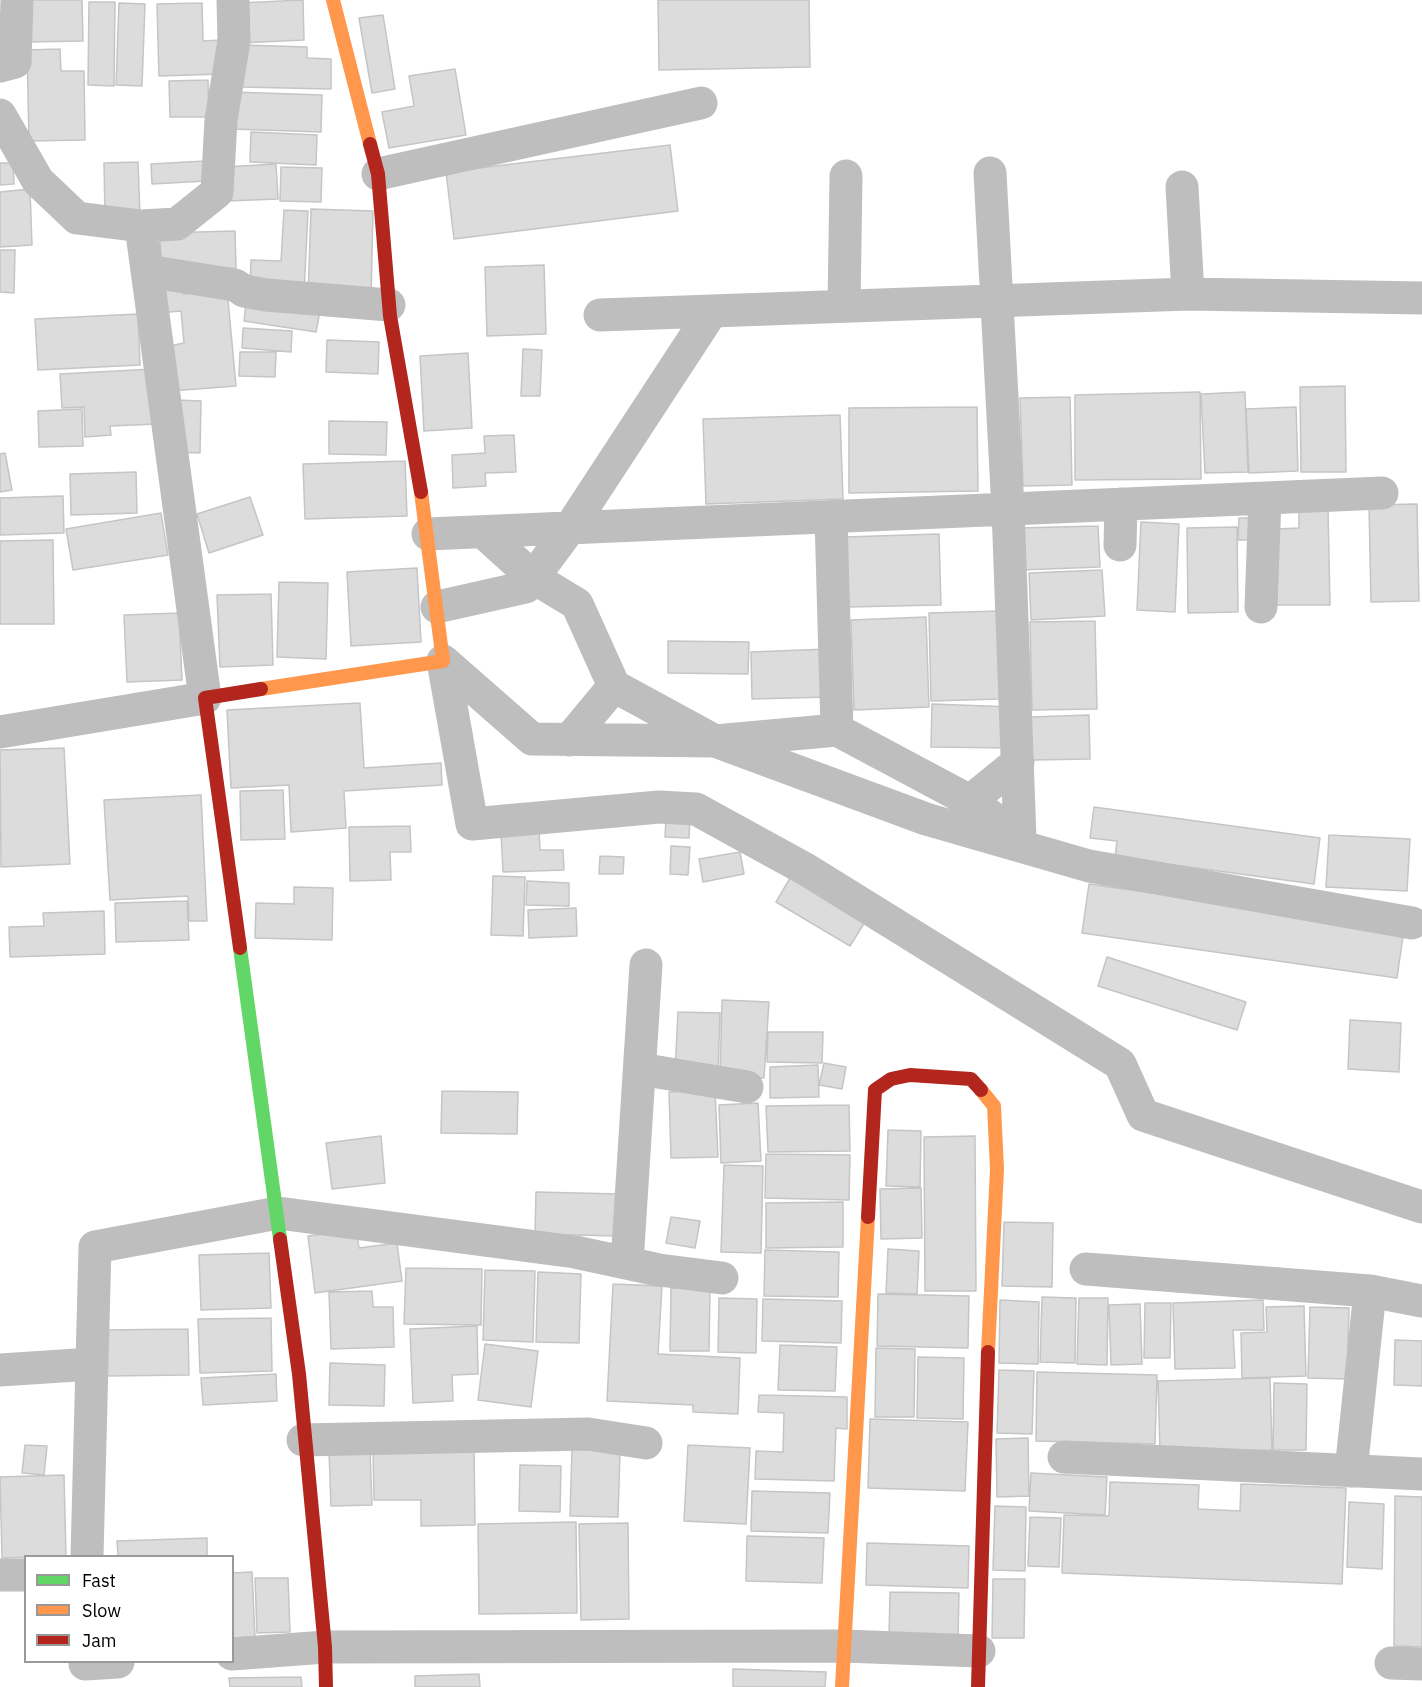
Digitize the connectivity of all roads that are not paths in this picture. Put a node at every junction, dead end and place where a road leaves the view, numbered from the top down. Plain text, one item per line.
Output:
1 (17, 0) edge
2 (233, 0) edge
3 (333, 0) edge
4 (0, 66) edge
5 (701, 103) dead end
6 (0, 116) edge
7 (990, 173) dead end
8 (378, 174) junction
9 (846, 176) dead end
10 (1182, 186) dead end
11 (141, 226) junction
12 (147, 271) junction
13 (1188, 294) junction
14 (1422, 298) edge
15 (996, 302) junction
16 (389, 305) junction
17 (844, 306) junction
18 (712, 311) junction
19 (600, 315) dead end
20 (1382, 493) dead end
21 (1265, 498) junction
22 (1121, 504) junction
23 (1008, 509) junction
24 (831, 517) junction
25 (570, 528) junction
26 (483, 532) junction
27 (428, 534) junction
28 (1120, 545) dead end
29 (534, 578) junction
30 (436, 607) junction
31 (1261, 607) dead end
32 (443, 662) junction
33 (614, 686) junction
34 (206, 698) junction
35 (837, 730) junction
36 (0, 732) edge
37 (569, 740) junction
38 (715, 741) junction
39 (1018, 762) junction
40 (967, 816) junction
41 (1412, 923) dead end
42 (646, 965) dead end
43 (640, 1069) junction
44 (747, 1087) dead end
45 (1422, 1207) edge
46 (278, 1213) junction
47 (627, 1263) junction
48 (1086, 1269) dead end
49 (722, 1278) dead end
50 (1370, 1291) junction
51 (1422, 1301) edge
52 (92, 1364) junction
53 (0, 1370) edge
54 (303, 1440) junction
55 (646, 1443) dead end
56 (1064, 1457) dead end
57 (1351, 1471) junction
58 (1422, 1474) edge
59 (87, 1555) edge
60 (0, 1575) edge
61 (24, 1575) edge
62 (843, 1646) junction
63 (325, 1647) junction
64 (979, 1651) junction
65 (234, 1654) edge
66 (114, 1663) edge
67 (86, 1671) edge
68 (326, 1687) edge
69 (842, 1687) edge
70 (978, 1687) edge

1 - 4 street
2 - 11 street
3 - 8 street
5 - 8 street
6 - 11 street
7 - 15 street
8 - 16 street
9 - 17 street
10 - 13 street
11 - 12 street
12 - 16 street
12 - 34 street
13 - 14 street
13 - 15 street
15 - 17 street
15 - 23 street
16 - 27 street
17 - 18 street
18 - 19 street
18 - 25 street
20 - 21 street
21 - 22 street
21 - 31 street
22 - 23 street
22 - 28 street
23 - 24 street
23 - 39 street
24 - 25 street
24 - 35 street
25 - 26 street
25 - 29 street
26 - 27 street
26 - 29 street
27 - 30 street
29 - 30 street
29 - 33 street
30 - 32 street
32 - 34 street
32 - 37 street
32 - 45 street
33 - 37 street
33 - 38 street
34 - 36 street
34 - 46 street
35 - 38 street
35 - 40 street
37 - 38 street
38 - 40 street
39 - 40 street
39 - 40 street
40 - 41 street
42 - 43 street
43 - 44 street
43 - 47 street
46 - 47 street
46 - 52 street
46 - 54 street
47 - 49 street
48 - 50 street
50 - 51 street
50 - 57 street
52 - 53 street
52 - 59 street
54 - 55 street
54 - 63 street
56 - 57 street
57 - 58 street
60 - 61 street
62 - 63 street
62 - 64 street
62 - 64 street
62 - 69 street
63 - 65 street
63 - 68 street
64 - 70 street
66 - 67 street

